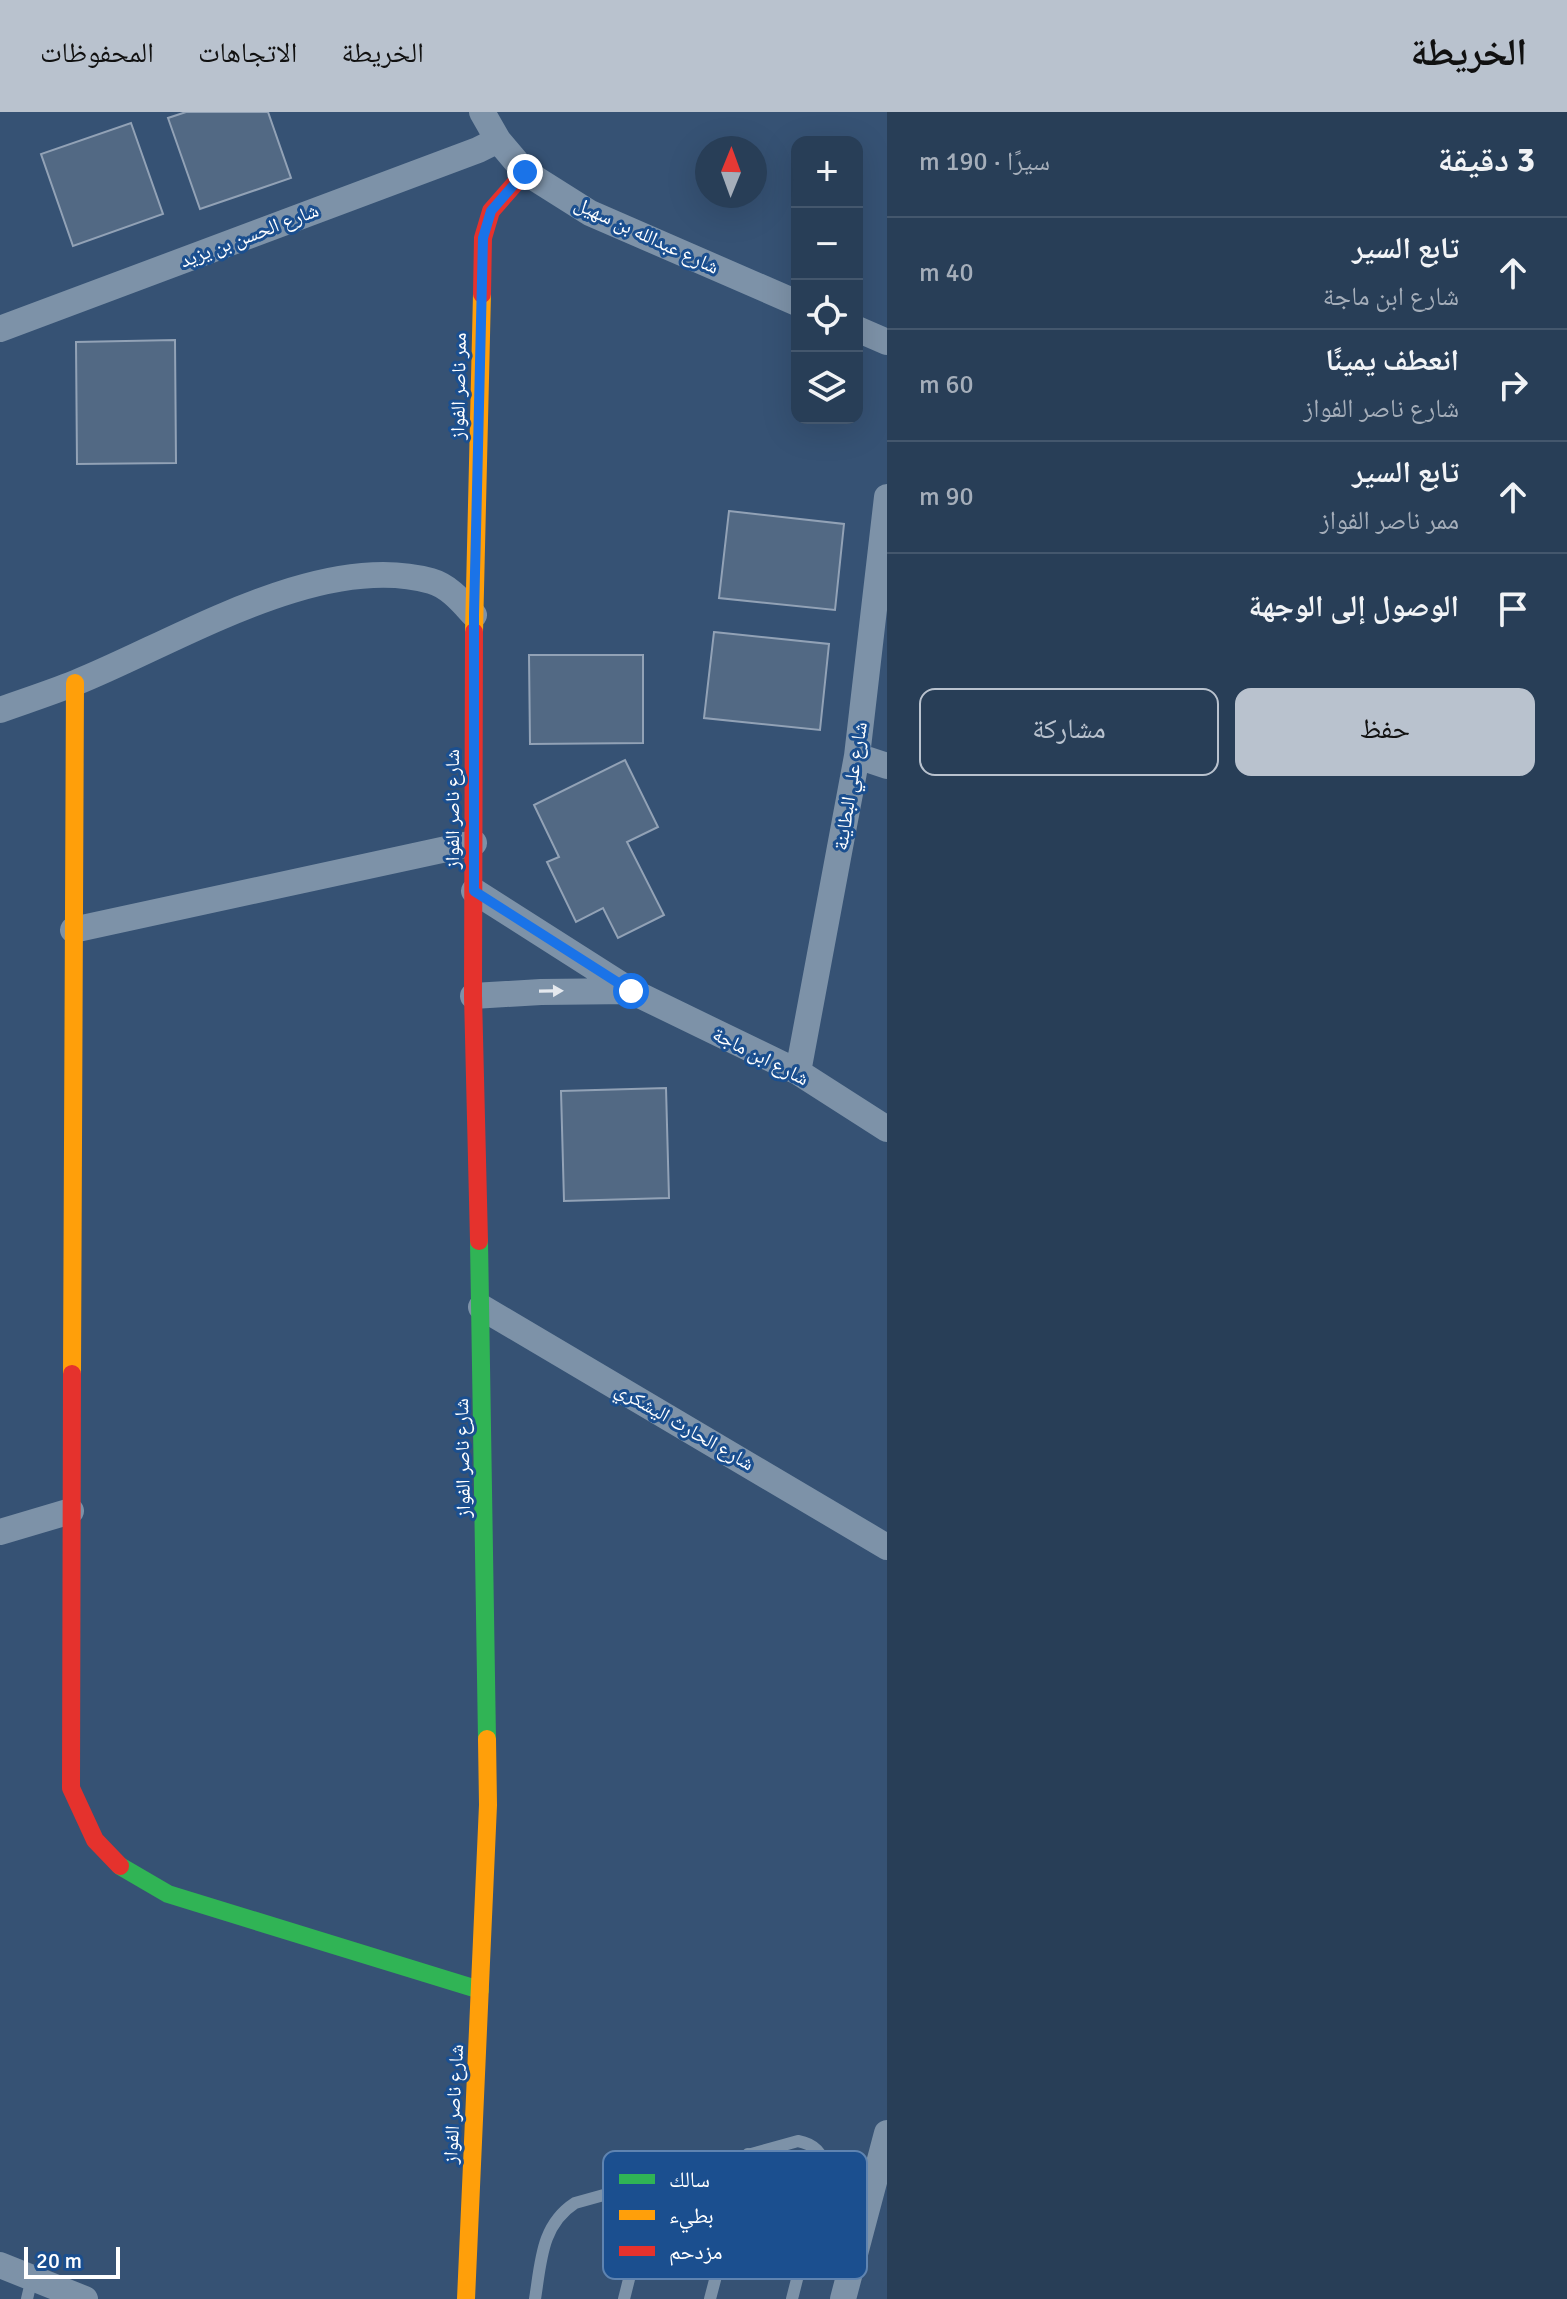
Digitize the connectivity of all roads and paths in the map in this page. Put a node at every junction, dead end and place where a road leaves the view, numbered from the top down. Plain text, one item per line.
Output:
1 (482, 112) edge
2 (498, 140) junction
3 (525, 172) junction
4 (791, 300) edge
5 (0, 329) edge
6 (863, 332) edge
7 (887, 342) edge
8 (887, 497) edge
9 (474, 615) junction
10 (75, 683) junction
11 (0, 710) edge
12 (857, 756) junction
13 (887, 766) edge
14 (474, 843) junction
15 (474, 891) junction
16 (73, 930) junction
17 (631, 991) junction
18 (473, 996) junction
19 (798, 1072) junction
20 (887, 1129) edge
21 (481, 1307) junction
22 (71, 1511) junction
23 (0, 1532) edge
24 (887, 1547) edge
25 (480, 1990) junction
26 (887, 2133) edge
27 (760, 2151) edge
28 (817, 2151) edge
29 (883, 2168) edge
30 (603, 2195) edge
31 (867, 2220) edge
32 (0, 2265) edge
33 (629, 2279) edge
34 (715, 2279) edge
35 (797, 2279) edge
36 (849, 2279) edge
37 (29, 2288) edge
38 (85, 2299) edge
39 (466, 2299) edge
40 (535, 2299) edge
41 (624, 2299) edge
42 (710, 2299) edge
43 (792, 2299) edge
44 (843, 2299) edge

1 - 2 street, شارع عبدالله بن سهيل
2 - 3 street, شارع عبدالله بن سهيل
2 - 5 street, شارع الحسن بن يزيد
3 - 4 street, شارع عبدالله بن سهيل
3 - 9 street, ممر ناصر الفواز
6 - 7 street
8 - 12 street, شارع علي البطاينة
9 - 10 street
9 - 14 street, شارع ناصر الفواز
10 - 11 street
10 - 16 street
12 - 13 street
12 - 19 street, شارع علي البطاينة
14 - 15 street, شارع ناصر الفواز
14 - 16 street
15 - 17 street, شارع ابن ماجة
15 - 18 street, شارع ناصر الفواز
16 - 22 street
18 -> 17 street, شارع ابن ماجة
17 - 19 street, شارع ابن ماجة
18 - 21 street, شارع ناصر الفواز
19 - 20 street, شارع ابن ماجة
21 - 24 street, شارع الحارث اليشكري
21 - 25 street, شارع ناصر الفواز
22 - 23 street
22 - 25 street
25 - 39 street, شارع ناصر الفواز
26 - 29 street
27 - 28 lane
29 - 31 street
30 - 40 lane
32 - 37 street
33 - 41 lane
34 - 42 lane
35 - 43 lane
36 - 44 street
37 - 38 street

